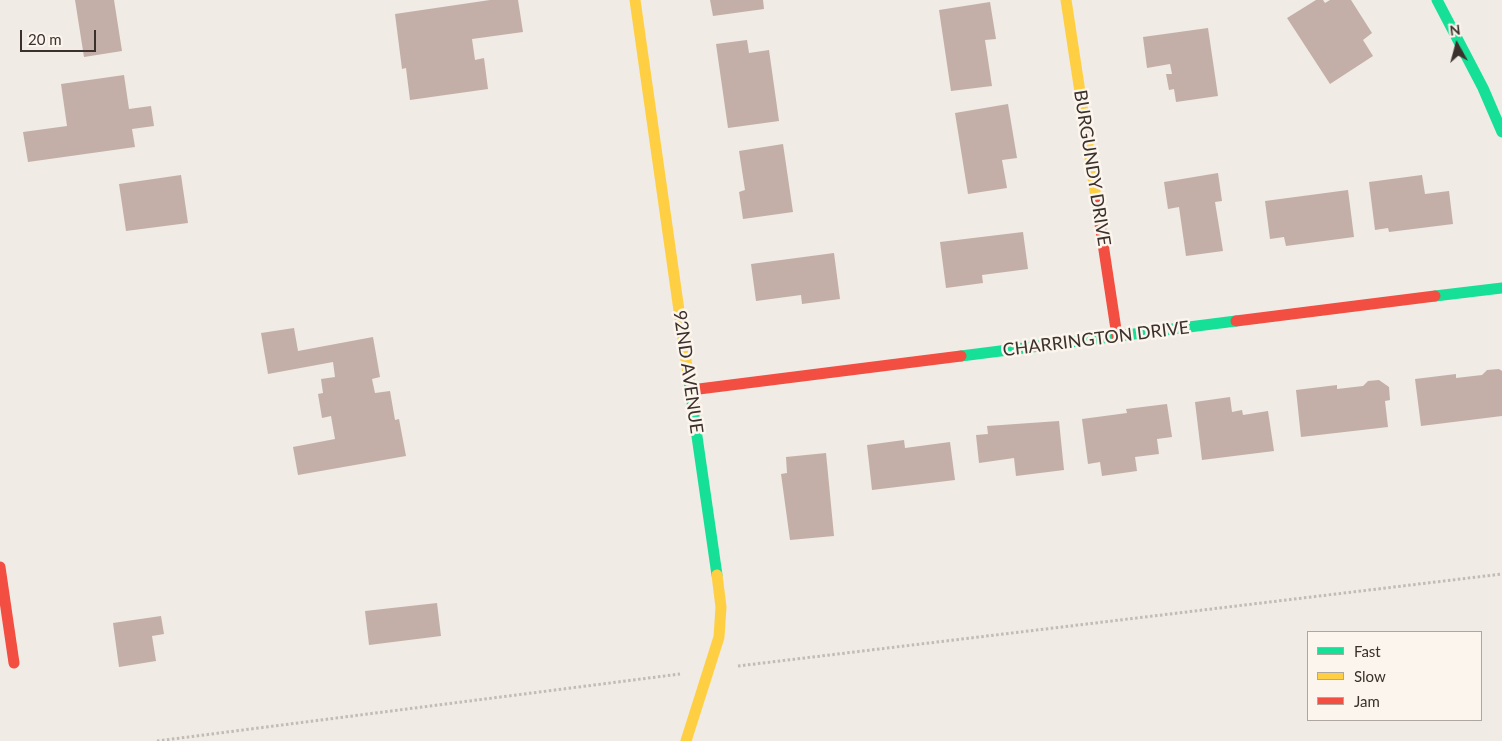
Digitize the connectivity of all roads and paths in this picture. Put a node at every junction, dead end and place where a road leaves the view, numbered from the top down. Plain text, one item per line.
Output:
1 (635, 0) edge
2 (1066, 0) edge
3 (1437, 0) edge
4 (1502, 132) edge
5 (1502, 288) edge
6 (1117, 336) junction
7 (691, 390) junction
8 (0, 567) edge
9 (1502, 574) edge
10 (14, 663) dead end
11 (736, 667) dead end
12 (683, 674) dead end
13 (157, 741) edge
14 (686, 741) edge

1 - 7 street, 92ND AVENUE
2 - 6 street, BURGUNDY DRIVE
3 - 4 street
5 - 6 street, CHARRINGTON DRIVE
6 - 7 street, CHARRINGTON DRIVE
7 - 14 street, 92ND AVENUE
8 - 10 street
9 - 11 path
12 - 13 path

